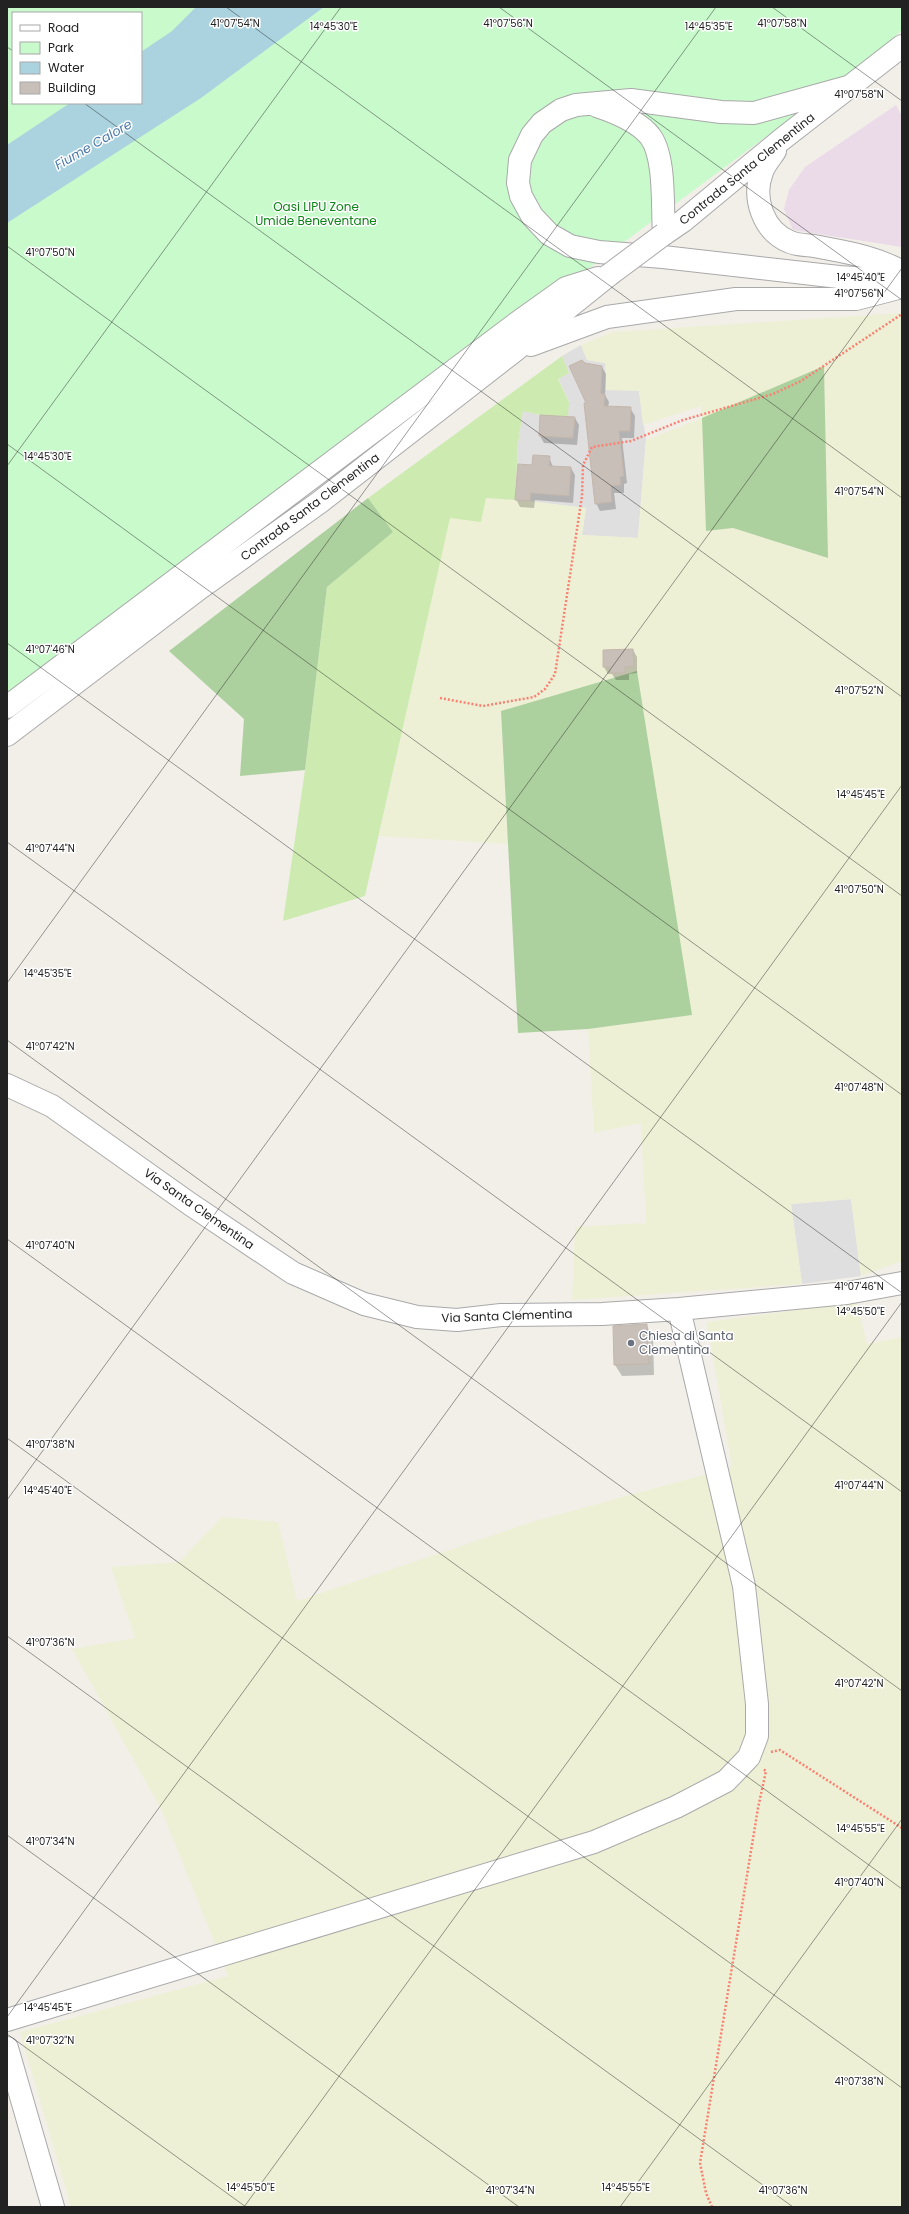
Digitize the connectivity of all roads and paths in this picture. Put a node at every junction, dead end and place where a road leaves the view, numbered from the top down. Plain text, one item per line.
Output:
1 (902, 46) edge
2 (851, 86) junction
3 (590, 103) junction
4 (781, 140) junction
5 (664, 234) junction
6 (902, 272) edge
7 (609, 275) junction
8 (902, 281) edge
9 (902, 287) edge
10 (902, 314) edge
11 (514, 352) junction
12 (440, 698) dead end
13 (7, 707) edge
14 (7, 735) edge
15 (7, 1085) edge
16 (902, 1283) edge
17 (679, 1309) junction
18 (749, 1756) junction
19 (902, 1828) edge
20 (7, 2020) edge
21 (7, 2048) edge
22 (53, 2207) edge
23 (712, 2207) edge

1 - 2 street, Contrada Santa Clementina
2 - 3 street
2 - 4 street, Contrada Santa Clementina
3 - 5 street
3 - 8 street
4 - 5 street, Contrada Santa Clementina
4 - 6 street
5 - 7 street, Contrada Santa Clementina, bridge
7 - 11 street, Contrada Santa Clementina
7 - 13 street, Contrada Santa Clementina
9 - 11 street
10 - 12 path
11 - 14 street, Contrada Santa Clementina
15 - 17 street, Via Santa Clementina
16 - 17 street, Via Santa Clementina
17 - 18 street
18 - 19 path
18 - 20 street
18 - 23 path
21 - 22 street

